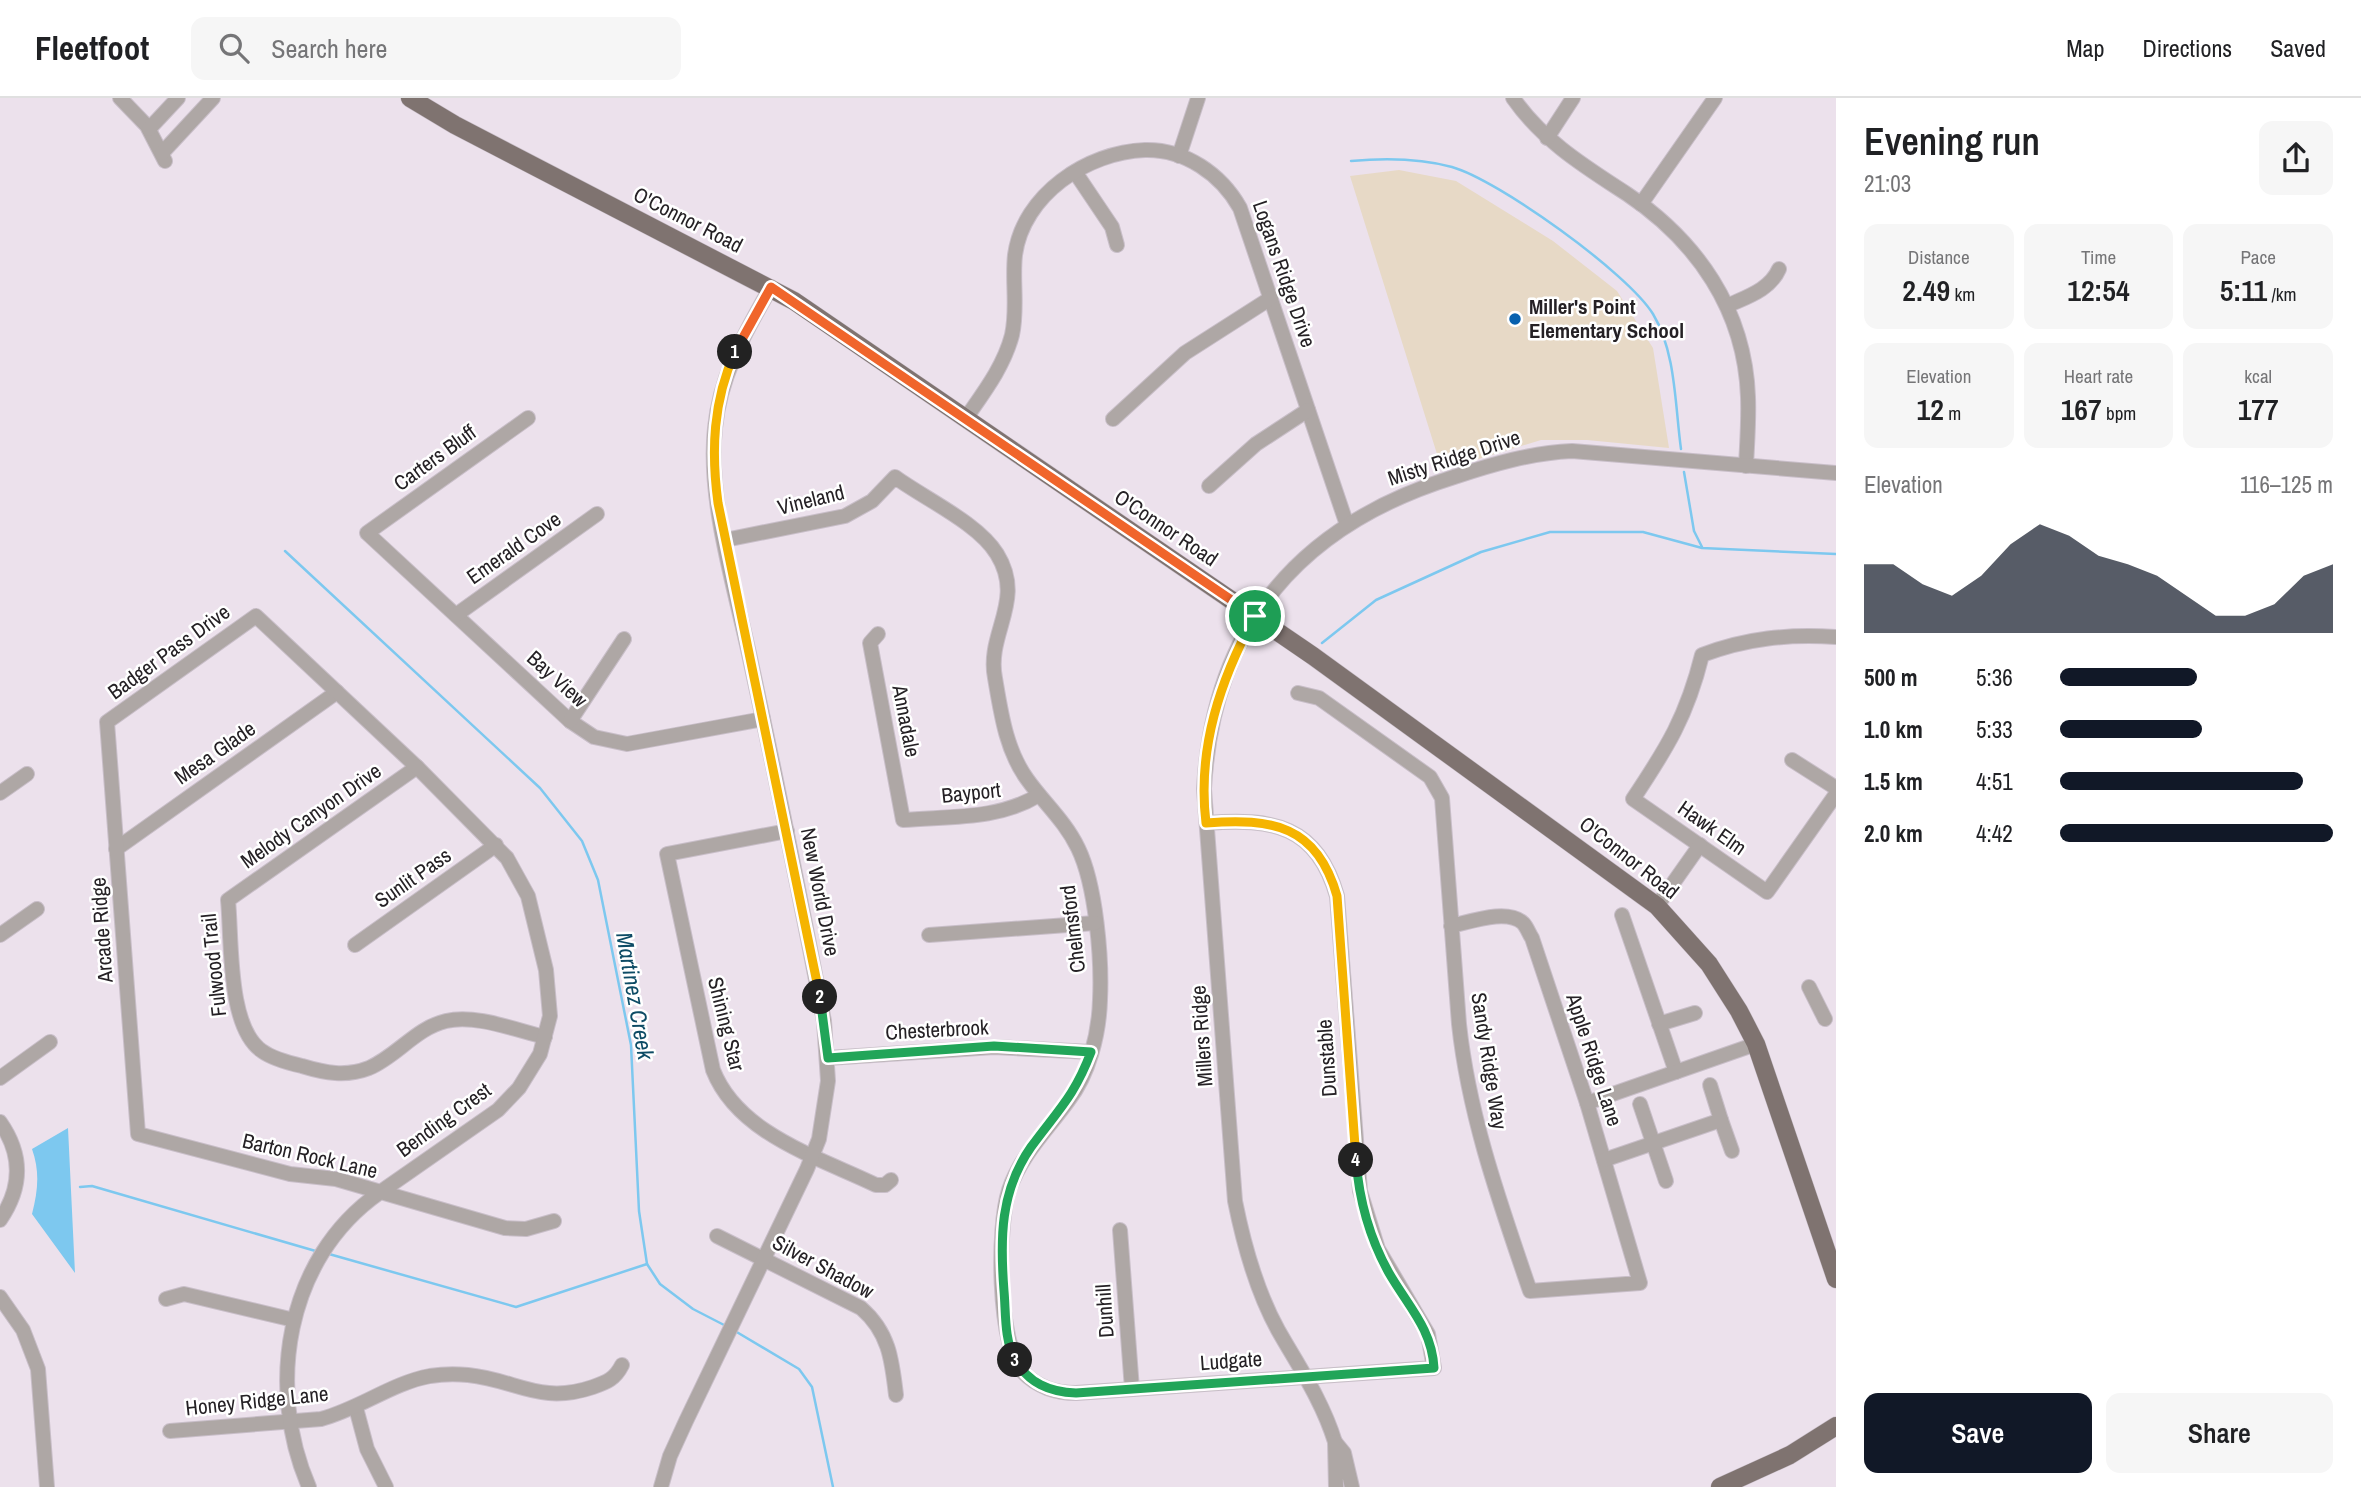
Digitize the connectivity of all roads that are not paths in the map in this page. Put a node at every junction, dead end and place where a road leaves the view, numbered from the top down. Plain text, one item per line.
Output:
1 (120, 98) edge
2 (178, 98) edge
3 (213, 98) edge
4 (410, 98) edge
5 (1198, 98) edge
6 (1513, 98) edge
7 (1573, 98) edge
8 (1715, 98) edge
9 (149, 129) junction
10 (1548, 138) junction
11 (1179, 156) junction
12 (1075, 172) junction
13 (1641, 204) junction
14 (1117, 245) dead end
15 (1779, 270) dead end
16 (771, 287) junction
17 (1272, 298) junction
18 (1727, 306) junction
19 (1308, 410) junction
20 (528, 418) dead end
21 (966, 418) junction
22 (1113, 419) dead end
23 (1746, 467) junction
24 (1836, 472) edge
25 (895, 477) joint
26 (1209, 486) dead end
27 (597, 514) dead end
28 (1347, 525) junction
29 (367, 533) joint
30 (725, 540) junction
31 (456, 615) junction
32 (256, 616) joint
33 (1255, 616) junction
34 (878, 634) dead end
35 (1836, 637) edge
36 (624, 639) dead end
37 (338, 692) junction
38 (1298, 693) dead end
39 (763, 719) junction
40 (570, 721) junction
41 (107, 722) joint
42 (1792, 760) dead end
43 (417, 767) junction
44 (27, 774) dead end
45 (1836, 788) edge
46 (0, 793) edge
47 (1039, 794) junction
48 (1836, 794) edge
49 (904, 820) joint
50 (1206, 823) junction
51 (787, 831) junction
52 (496, 845) junction
53 (1700, 845) junction
54 (117, 849) junction
55 (228, 900) joint
56 (1657, 906) junction
57 (37, 908) dead end
58 (1622, 915) dead end
59 (1095, 923) junction
60 (1451, 926) junction
61 (0, 935) edge
62 (929, 935) dead end
63 (355, 945) dead end
64 (1809, 987) dead end
65 (1695, 1013) dead end
66 (1825, 1019) dead end
67 (1659, 1024) junction
68 (545, 1037) junction
69 (50, 1042) dead end
70 (1756, 1044) junction
71 (1091, 1052) junction
72 (828, 1058) junction
73 (1676, 1072) junction
74 (0, 1078) edge
75 (1710, 1085) dead end
76 (1587, 1103) junction
77 (1640, 1104) dead end
78 (1721, 1120) junction
79 (0, 1122) edge
80 (138, 1134) joint
81 (1653, 1143) junction
82 (1732, 1151) dead end
83 (813, 1154) junction
84 (1604, 1160) junction
85 (891, 1180) dead end
86 (1666, 1181) dead end
87 (379, 1193) junction
88 (0, 1220) edge
89 (554, 1221) dead end
90 (1120, 1230) dead end
91 (717, 1236) dead end
92 (764, 1259) junction
93 (1836, 1279) edge
94 (1640, 1283) joint
95 (0, 1297) edge
96 (166, 1299) dead end
97 (294, 1320) junction
98 (622, 1365) dead end
99 (1434, 1368) joint
100 (1307, 1377) junction
101 (1033, 1381) joint
102 (1132, 1389) junction
103 (896, 1395) dead end
104 (356, 1408) junction
105 (289, 1422) junction
106 (1836, 1426) edge
107 (170, 1431) dead end
108 (1335, 1442) junction
109 (47, 1487) edge
110 (309, 1487) edge
111 (386, 1487) edge
112 (661, 1487) edge
113 (1336, 1487) edge
114 (1352, 1487) edge
115 (1720, 1487) edge

1 - 9 street
2 - 9 street
3 - 9 street
4 - 16 main road, O'Connor Road
5 - 11 street
6 - 10 street
7 - 10 street
8 - 13 street
10 - 13 street
11 - 12 street, Logans Ridge Drive
11 - 17 street, Logans Ridge Drive
12 - 14 street
12 - 21 street, Logans Ridge Drive
13 - 18 street
15 - 18 street
16 - 21 main road, O'Connor Road
16 - 30 street, New World Drive
17 - 19 street, Logans Ridge Drive
17 - 22 street
18 - 23 street
19 - 26 street
19 - 28 street, Logans Ridge Drive
20 - 29 street, Carters Bluff
21 - 33 main road, O'Connor Road
23 - 24 street, Misty Ridge Drive
23 - 28 street, Misty Ridge Drive
25 - 30 street, Vineland
25 - 47 street, Chelmsford
27 - 31 street, Emerald Cove
28 - 33 street, Misty Ridge Drive
29 - 31 street, Bay View
30 - 39 street, New World Drive
31 - 40 street, Bay View
32 - 37 street, Bending Crest
32 - 41 street, Badger Pass Drive
33 - 50 street, Millers Ridge
33 - 56 main road, O'Connor Road
34 - 49 street, Annadale
35 - 53 street, Hawk Elm
36 - 40 street
37 - 43 street, Bending Crest
37 - 54 street, Mesa Glade
38 - 60 street, Sandy Ridge Way
39 - 40 street, Bay View
39 - 51 street, New World Drive
41 - 54 street, Arcade Ridge
42 - 45 street
43 - 52 street, Bending Crest
43 - 55 street, Melody Canyon Drive
44 - 46 street
47 - 49 street, Bayport
47 - 59 street, Chelmsford
48 - 53 street, Hawk Elm
50 - 99 street, Dunstable
50 - 100 street, Millers Ridge
51 - 72 street, New World Drive
51 - 83 street, Shining Star
52 - 63 street, Sunlit Pass
52 - 68 street, Bending Crest
53 - 56 street
54 - 80 street, Arcade Ridge
55 - 68 street, Fulwood Trail
56 - 70 main road, O'Connor Road
57 - 61 street
58 - 67 street
59 - 62 street
59 - 71 street, Chelmsford
60 - 76 street, Apple Ridge Lane
60 - 94 street, Sandy Ridge Way
64 - 66 street
65 - 67 street
67 - 73 street
68 - 87 street, Bending Crest
69 - 74 street
70 - 73 street
70 - 93 main road, O'Connor Road
71 - 72 street, Chesterbrook
71 - 101 street, Chelmsford
72 - 83 street, New World Drive
73 - 76 street
75 - 78 street
76 - 84 street, Apple Ridge Lane
77 - 81 street
78 - 81 street
78 - 82 street
79 - 88 street
80 - 87 street, Barton Rock Lane
81 - 84 street
81 - 86 street
83 - 85 street, Shining Star
83 - 92 street, New World Drive
84 - 94 street, Apple Ridge Lane
87 - 89 street, Barton Rock Lane
87 - 97 street, Bending Crest
90 - 102 street, Dunhill
91 - 92 street, Silver Shadow
92 - 103 street, Silver Shadow
92 - 112 street, New World Drive
95 - 109 street
96 - 97 street
97 - 105 street, Bending Crest
98 - 104 street, Honey Ridge Lane
99 - 100 street, Ludgate
100 - 102 street, Ludgate
100 - 108 street, Millers Ridge
101 - 102 street, Ludgate
104 - 105 street, Honey Ridge Lane
104 - 111 street
105 - 107 street, Honey Ridge Lane
105 - 110 street, Bending Crest
106 - 115 main road
108 - 113 street, Millers Ridge
108 - 114 street, Millers Ridge

